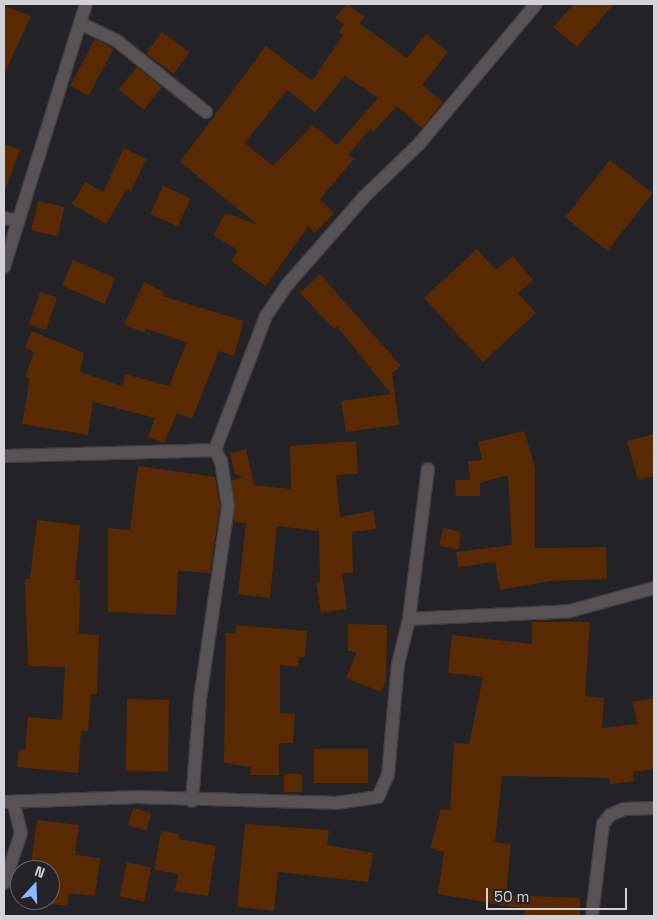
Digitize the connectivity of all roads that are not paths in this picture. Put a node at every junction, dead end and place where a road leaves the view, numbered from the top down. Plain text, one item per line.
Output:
1 (86, 4) edge
2 (536, 4) edge
3 (80, 23) junction
4 (206, 112) dead end
5 (4, 218) edge
6 (18, 221) junction
7 (4, 267) edge
8 (215, 450) junction
9 (4, 456) edge
10 (428, 469) dead end
11 (654, 588) edge
12 (410, 619) junction
13 (192, 801) junction
14 (9, 803) edge
15 (654, 808) edge
16 (4, 883) edge
17 (592, 916) edge

1 - 3 street
2 - 8 street
3 - 4 street
3 - 6 street
5 - 6 street
6 - 7 street
8 - 9 street
8 - 13 street
10 - 12 street
11 - 12 street
12 - 13 street
13 - 14 street
14 - 16 street
15 - 17 street

